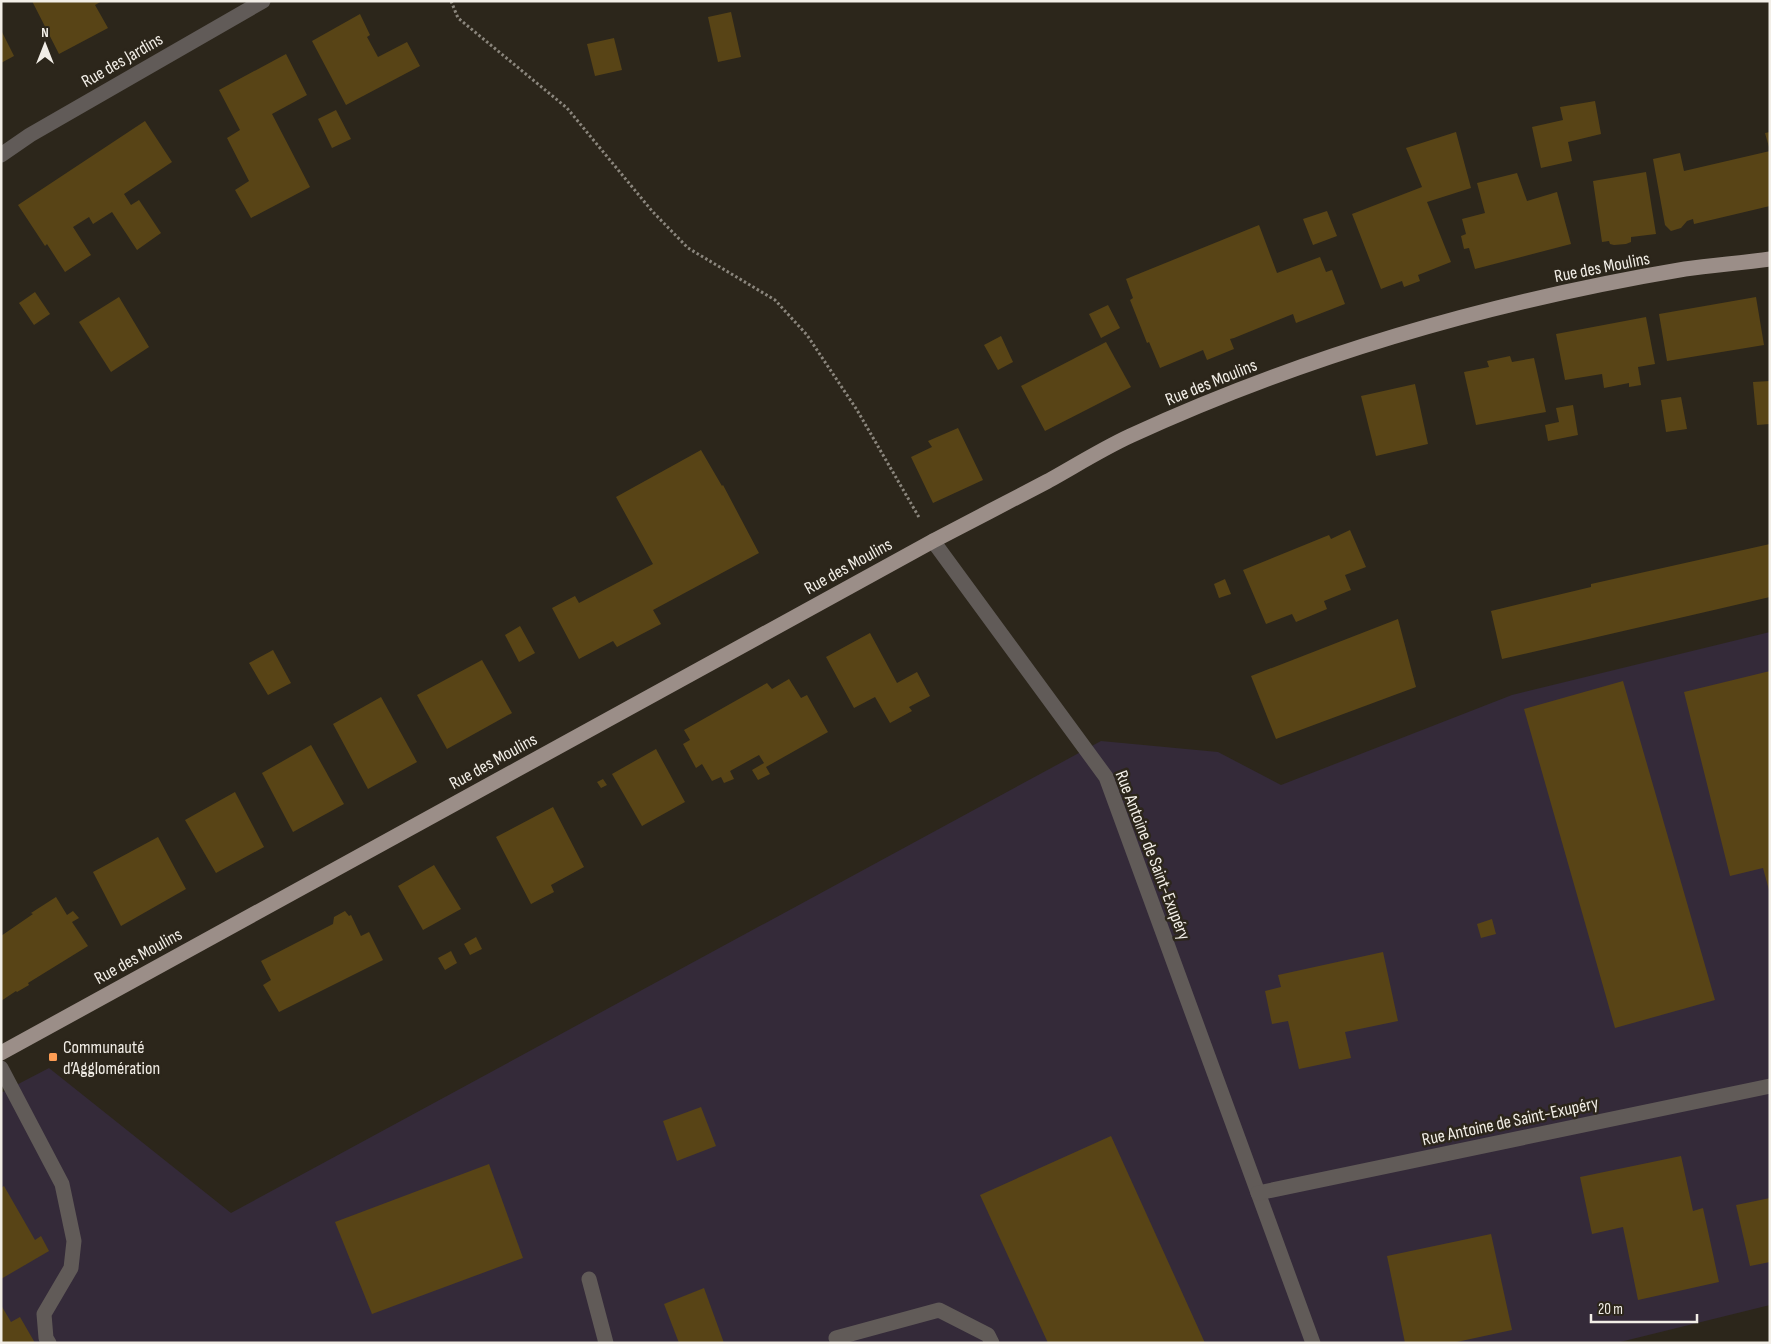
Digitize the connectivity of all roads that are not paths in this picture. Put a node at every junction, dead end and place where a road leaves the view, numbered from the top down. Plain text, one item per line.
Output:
1 (263, 1) edge
2 (1, 155) edge
3 (1770, 259) edge
4 (933, 540) junction
5 (1, 1053) edge
6 (1, 1068) edge
7 (1770, 1086) edge
8 (1258, 1193) junction
9 (589, 1279) dead end
10 (836, 1338) dead end
11 (49, 1343) edge
12 (606, 1343) edge
13 (992, 1343) edge
14 (1313, 1343) edge

1 - 2 street, Rue des Jardins
3 - 4 main road, Rue des Moulins
4 - 5 main road, Rue des Moulins
4 - 8 street, Rue Antoine de Saint-Exupéry
6 - 11 street
7 - 8 street, Rue Antoine de Saint-Exupéry
8 - 14 street, Rue Antoine de Saint-Exupéry
9 - 12 street
10 - 13 street

